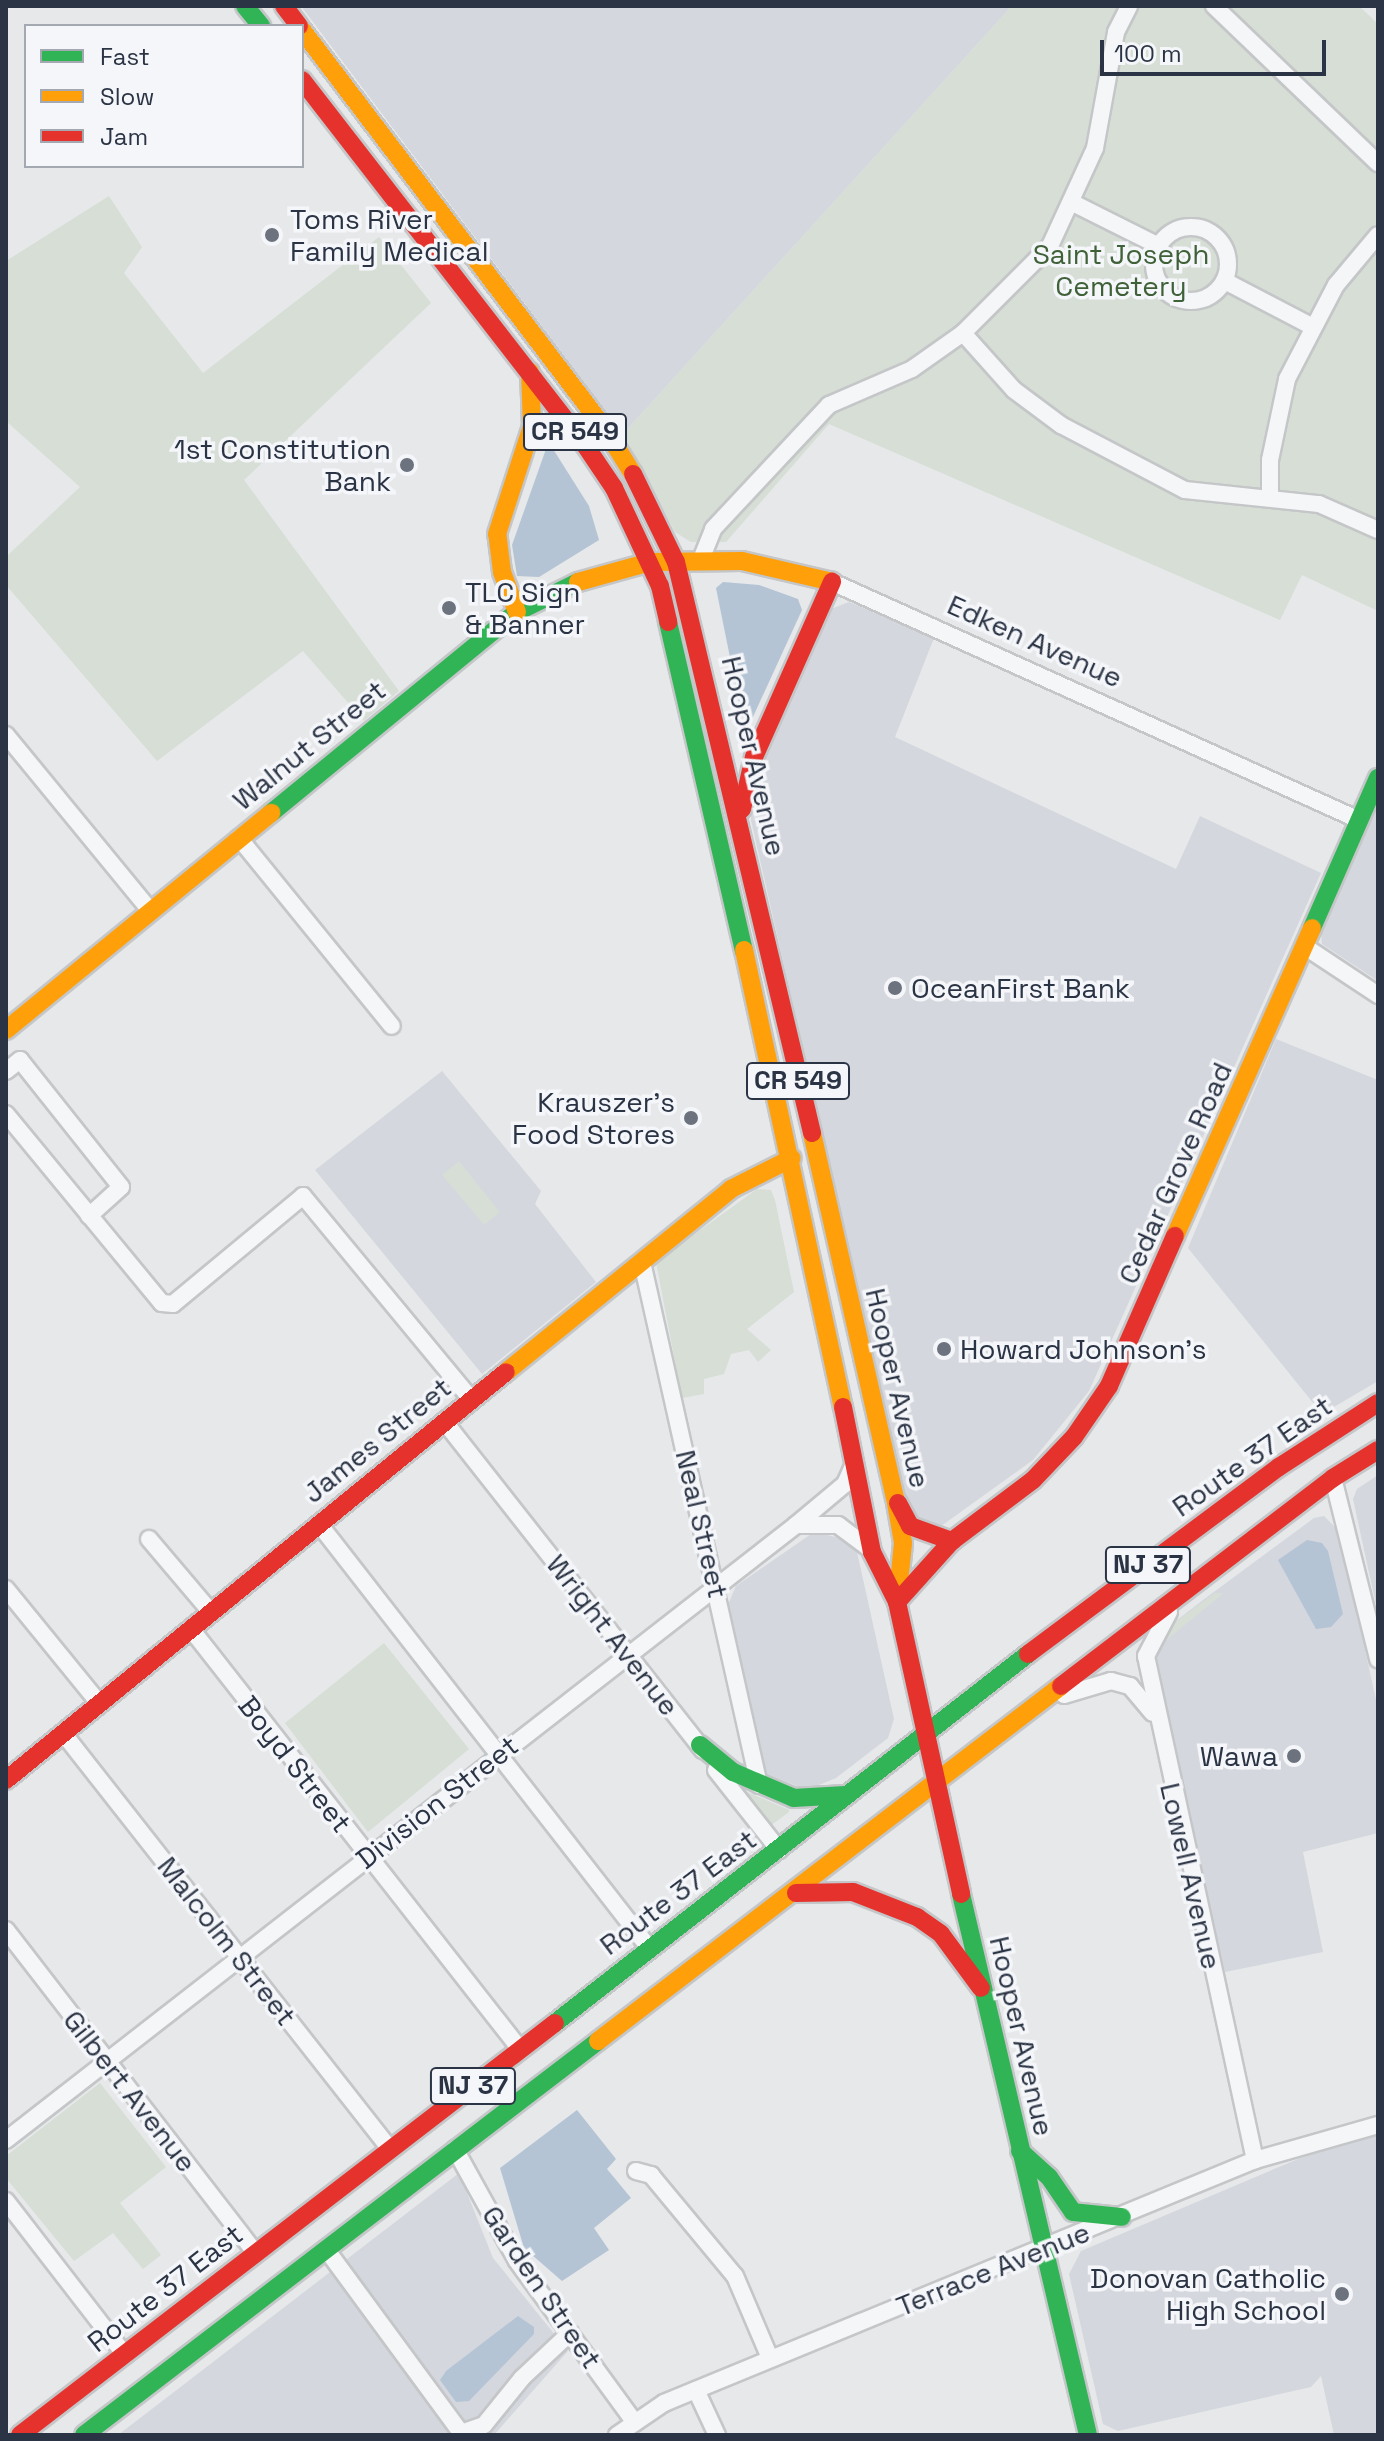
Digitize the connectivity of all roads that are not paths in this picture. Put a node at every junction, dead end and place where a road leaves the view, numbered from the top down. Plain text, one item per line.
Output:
1 (245, 6) edge
2 (253, 6) edge
3 (284, 6) edge
4 (1129, 6) edge
5 (1214, 6) edge
6 (261, 24) edge
7 (262, 24) edge
8 (298, 24) edge
9 (304, 32) edge
10 (304, 83) edge
11 (1378, 163) edge
12 (1071, 202) junction
13 (1378, 235) edge
14 (1159, 246) junction
15 (1225, 281) junction
16 (1311, 326) junction
17 (963, 333) junction
18 (530, 372) junction
19 (1270, 498) junction
20 (1378, 530) edge
21 (650, 562) junction
22 (676, 562) junction
23 (700, 562) junction
24 (832, 582) junction
25 (517, 612) junction
26 (6, 735) edge
27 (1378, 778) edge
28 (1359, 820) junction
29 (741, 823) junction
30 (239, 838) junction
31 (150, 910) junction
32 (1304, 946) junction
33 (1378, 995) edge
34 (8, 1024) edge
35 (392, 1026) dead end
36 (6, 1071) edge
37 (6, 1114) edge
38 (792, 1158) junction
39 (89, 1216) junction
40 (642, 1262) junction
41 (471, 1399) junction
42 (1378, 1403) edge
43 (444, 1421) junction
44 (1378, 1450) edge
45 (857, 1457) junction
46 (1333, 1478) junction
47 (895, 1497) junction
48 (319, 1524) junction
49 (796, 1525) junction
50 (149, 1539) dead end
51 (952, 1541) junction
52 (872, 1552) junction
53 (716, 1585) junction
54 (6, 1589) edge
55 (1178, 1598) junction
56 (897, 1602) junction
57 (211, 1612) junction
58 (191, 1629) junction
59 (627, 1652) junction
60 (1378, 1659) edge
61 (99, 1703) junction
62 (1040, 1704) junction
63 (1156, 1719) junction
64 (63, 1733) junction
65 (923, 1733) junction
66 (700, 1745) junction
67 (498, 1755) junction
68 (6, 1780) edge
69 (935, 1783) junction
70 (760, 1786) junction
71 (845, 1795) junction
72 (779, 1850) junction
73 (366, 1856) junction
74 (796, 1893) junction
75 (6, 1930) edge
76 (650, 1949) junction
77 (238, 1955) junction
78 (981, 1988) junction
79 (520, 2049) junction
80 (106, 2061) junction
81 (1378, 2125) edge
82 (6, 2140) edge
83 (390, 2149) junction
84 (455, 2149) junction
85 (1020, 2151) junction
86 (1255, 2160) junction
87 (636, 2171) dead end
88 (6, 2201) edge
89 (1122, 2217) junction
90 (326, 2249) junction
91 (1043, 2251) junction
92 (255, 2252) junction
93 (570, 2333) junction
94 (125, 2355) junction
95 (770, 2358) junction
96 (696, 2390) junction
97 (635, 2423) junction
98 (20, 2435) edge
99 (84, 2435) edge
100 (617, 2435) edge
101 (717, 2435) edge
102 (1088, 2435) edge

1 - 6 main road
2 - 7 main road
3 - 8 main road, Hooper Avenue / CR 549
4 - 12 street
5 - 11 street
9 - 22 main road, Hooper Avenue / CR 549
10 - 18 main road, Hooper Avenue / CR 549
12 - 14 street
12 - 17 street
13 - 16 street
14 - 15 street
14 - 15 street
15 - 16 street
16 - 19 street
17 - 19 street
17 - 23 street
18 - 21 main road, Hooper Avenue / CR 549
18 - 25 main road
19 - 20 street
21 - 22 main road, Walnut Street
21 - 25 main road, Walnut Street
21 - 38 main road, Hooper Avenue / CR 549
22 - 23 main road, Edken Avenue
22 - 29 main road, Hooper Avenue / CR 549
23 - 24 main road, Edken Avenue
24 - 28 street, Edken Avenue
24 - 29 main road
25 - 30 main road, Walnut Street
26 - 31 street
27 - 28 main road, Cedar Grove Road
28 - 32 main road, Cedar Grove Road
29 - 47 main road, Hooper Avenue / CR 549
30 - 31 main road, Walnut Street
30 - 35 street
31 - 34 main road, Walnut Street
32 - 33 street
32 - 51 main road, Cedar Grove Road
36 - 39 street
37 - 39 street
38 - 40 main road, James Street
38 - 45 main road, Hooper Avenue / CR 549
39 - 41 street
40 - 41 main road, James Street
40 - 53 street, Neal Street
41 - 43 main road, James Street
42 - 65 main road, Route 37 East / NJ 37
43 - 48 main road, James Street
43 - 59 street, Wright Avenue
44 - 46 main road, NJ 37
45 - 49 street, Division Street
45 - 52 main road, Hooper Avenue / CR 549
46 - 55 main road, NJ 37
46 - 60 street
47 - 51 main road
47 - 56 main road, Hooper Avenue / CR 549
48 - 57 main road, James Street
48 - 67 street
49 - 52 street
49 - 53 street, Division Street
50 - 57 street
51 - 56 main road, Cedar Grove Road
52 - 56 main road, Hooper Avenue / CR 549
53 - 59 street, Division Street
53 - 70 street, Neal Street
54 - 61 street
55 - 62 main road, NJ 37
55 - 63 street, Lowell Avenue
56 - 65 main road, Hooper Avenue / CR 549
57 - 58 main road, James Street
58 - 61 main road, James Street
58 - 73 street, Boyd Street
59 - 66 street, Wright Avenue
59 - 67 street, Division Street
61 - 64 main road, James Street
62 - 63 street
62 - 69 main road, NJ 37
63 - 86 street, Lowell Avenue
64 - 68 main road, James Street
64 - 77 street, Malcolm Street
65 - 69 main road, Hooper Avenue / CR 549
65 - 71 main road, Route 37 East / NJ 37
66 - 70 main road
66 - 72 street, Wright Avenue
67 - 73 street, Division Street
67 - 76 street
69 - 74 main road, NJ 37
69 - 78 main road, Hooper Avenue / CR 549
70 - 71 main road
71 - 72 main road, Route 37 East / NJ 37
72 - 76 main road, Route 37 East / NJ 37
73 - 77 street, Division Street
73 - 79 street, Boyd Street
74 - 78 main road
74 - 84 main road, NJ 37
75 - 80 street, Gilbert Avenue
76 - 79 main road, Route 37 East / NJ 37
77 - 80 street, Division Street
77 - 83 street, Malcolm Street
78 - 85 main road, Hooper Avenue / CR 549
79 - 83 main road, Route 37 East / NJ 37
80 - 82 street, Division Street
80 - 92 street, Gilbert Avenue
81 - 86 street, Terrace Avenue
83 - 92 main road, Route 37 East / NJ 37
84 - 90 main road, NJ 37
84 - 93 street, Garden Street
85 - 89 main road
85 - 91 main road, Hooper Avenue / CR 549
86 - 89 street, Terrace Avenue
87 - 95 street
88 - 94 street
89 - 91 street, Terrace Avenue
90 - 93 street
90 - 99 main road, NJ 37
91 - 95 street, Terrace Avenue
91 - 102 main road, Hooper Avenue / CR 549
92 - 94 main road, Route 37 East / NJ 37
93 - 97 street, Garden Street
94 - 98 main road, Route 37 East / NJ 37
95 - 96 street, Terrace Avenue
96 - 97 street, Terrace Avenue
96 - 101 street
97 - 100 street, Terrace Avenue

